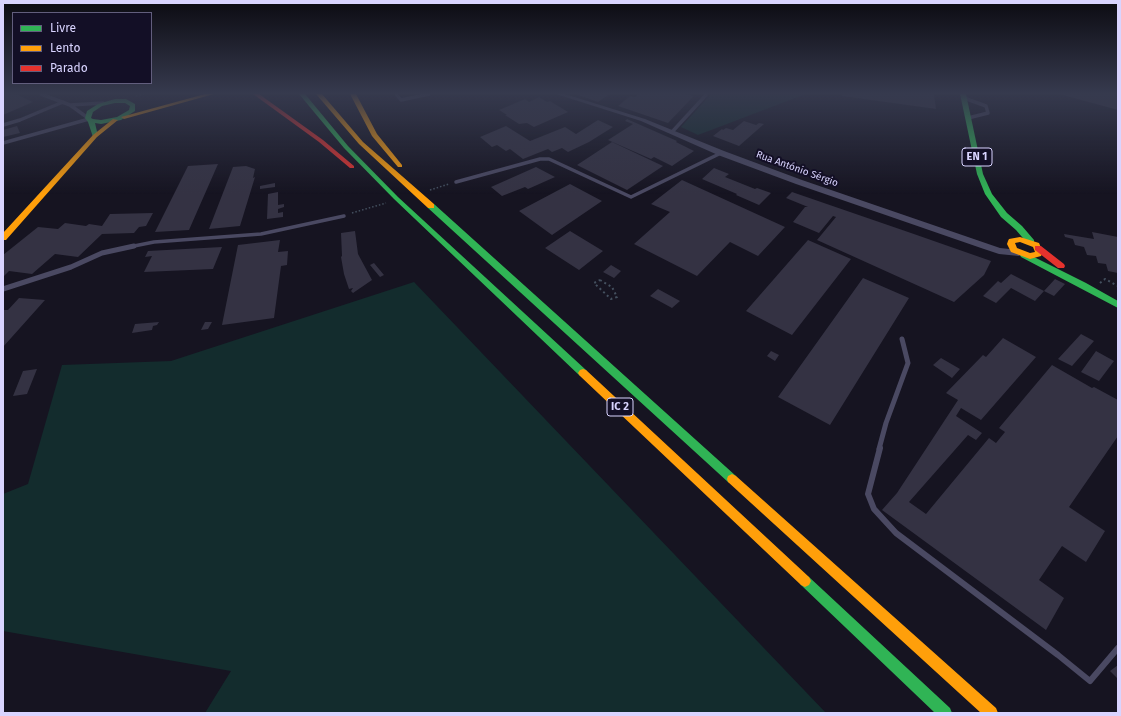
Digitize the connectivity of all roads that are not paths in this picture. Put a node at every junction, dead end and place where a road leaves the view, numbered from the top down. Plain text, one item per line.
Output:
1 (59, 127) edge
2 (92, 127) edge
3 (107, 127) edge
4 (302, 127) edge
5 (329, 127) edge
6 (348, 127) edge
7 (370, 127) edge
8 (661, 127) edge
9 (676, 127) edge
10 (970, 127) edge
11 (672, 132) junction
12 (95, 136) junction
13 (3, 143) edge
14 (721, 153) junction
15 (456, 182) dead end
16 (396, 198) junction
17 (422, 198) junction
18 (1004, 215) junction
19 (344, 216) dead end
20 (3, 238) edge
21 (1013, 242) junction
22 (1035, 245) junction
23 (984, 246) junction
24 (1022, 254) junction
25 (1115, 288) edge
26 (3, 289) edge
27 (1118, 305) edge
28 (902, 339) dead end
29 (1118, 648) edge
30 (945, 713) edge
31 (991, 713) edge

1 - 13 lane
2 - 12 main road
3 - 12 main road
4 - 16 main road
5 - 16 main road, IC 2
6 - 17 main road, IC 2
7 - 17 main road
8 - 11 street, Rua António Sérgio
9 - 11 lane
10 - 18 main road, EN 1
11 - 14 street, Rua António Sérgio
12 - 20 main road
14 - 15 lane
14 - 23 street, Rua António Sérgio
16 - 30 main road, IC 2
17 - 31 main road, IC 2
18 - 21 main road, EN 1
18 - 22 main road, EN 1
19 - 26 lane
21 - 22 main road
21 - 23 street, Rua António Sérgio
21 - 24 main road, EN 1
22 - 24 main road
22 - 25 main road, EN 1
23 - 24 street, Rua António Sérgio
24 - 27 main road, EN 1
28 - 29 lane

